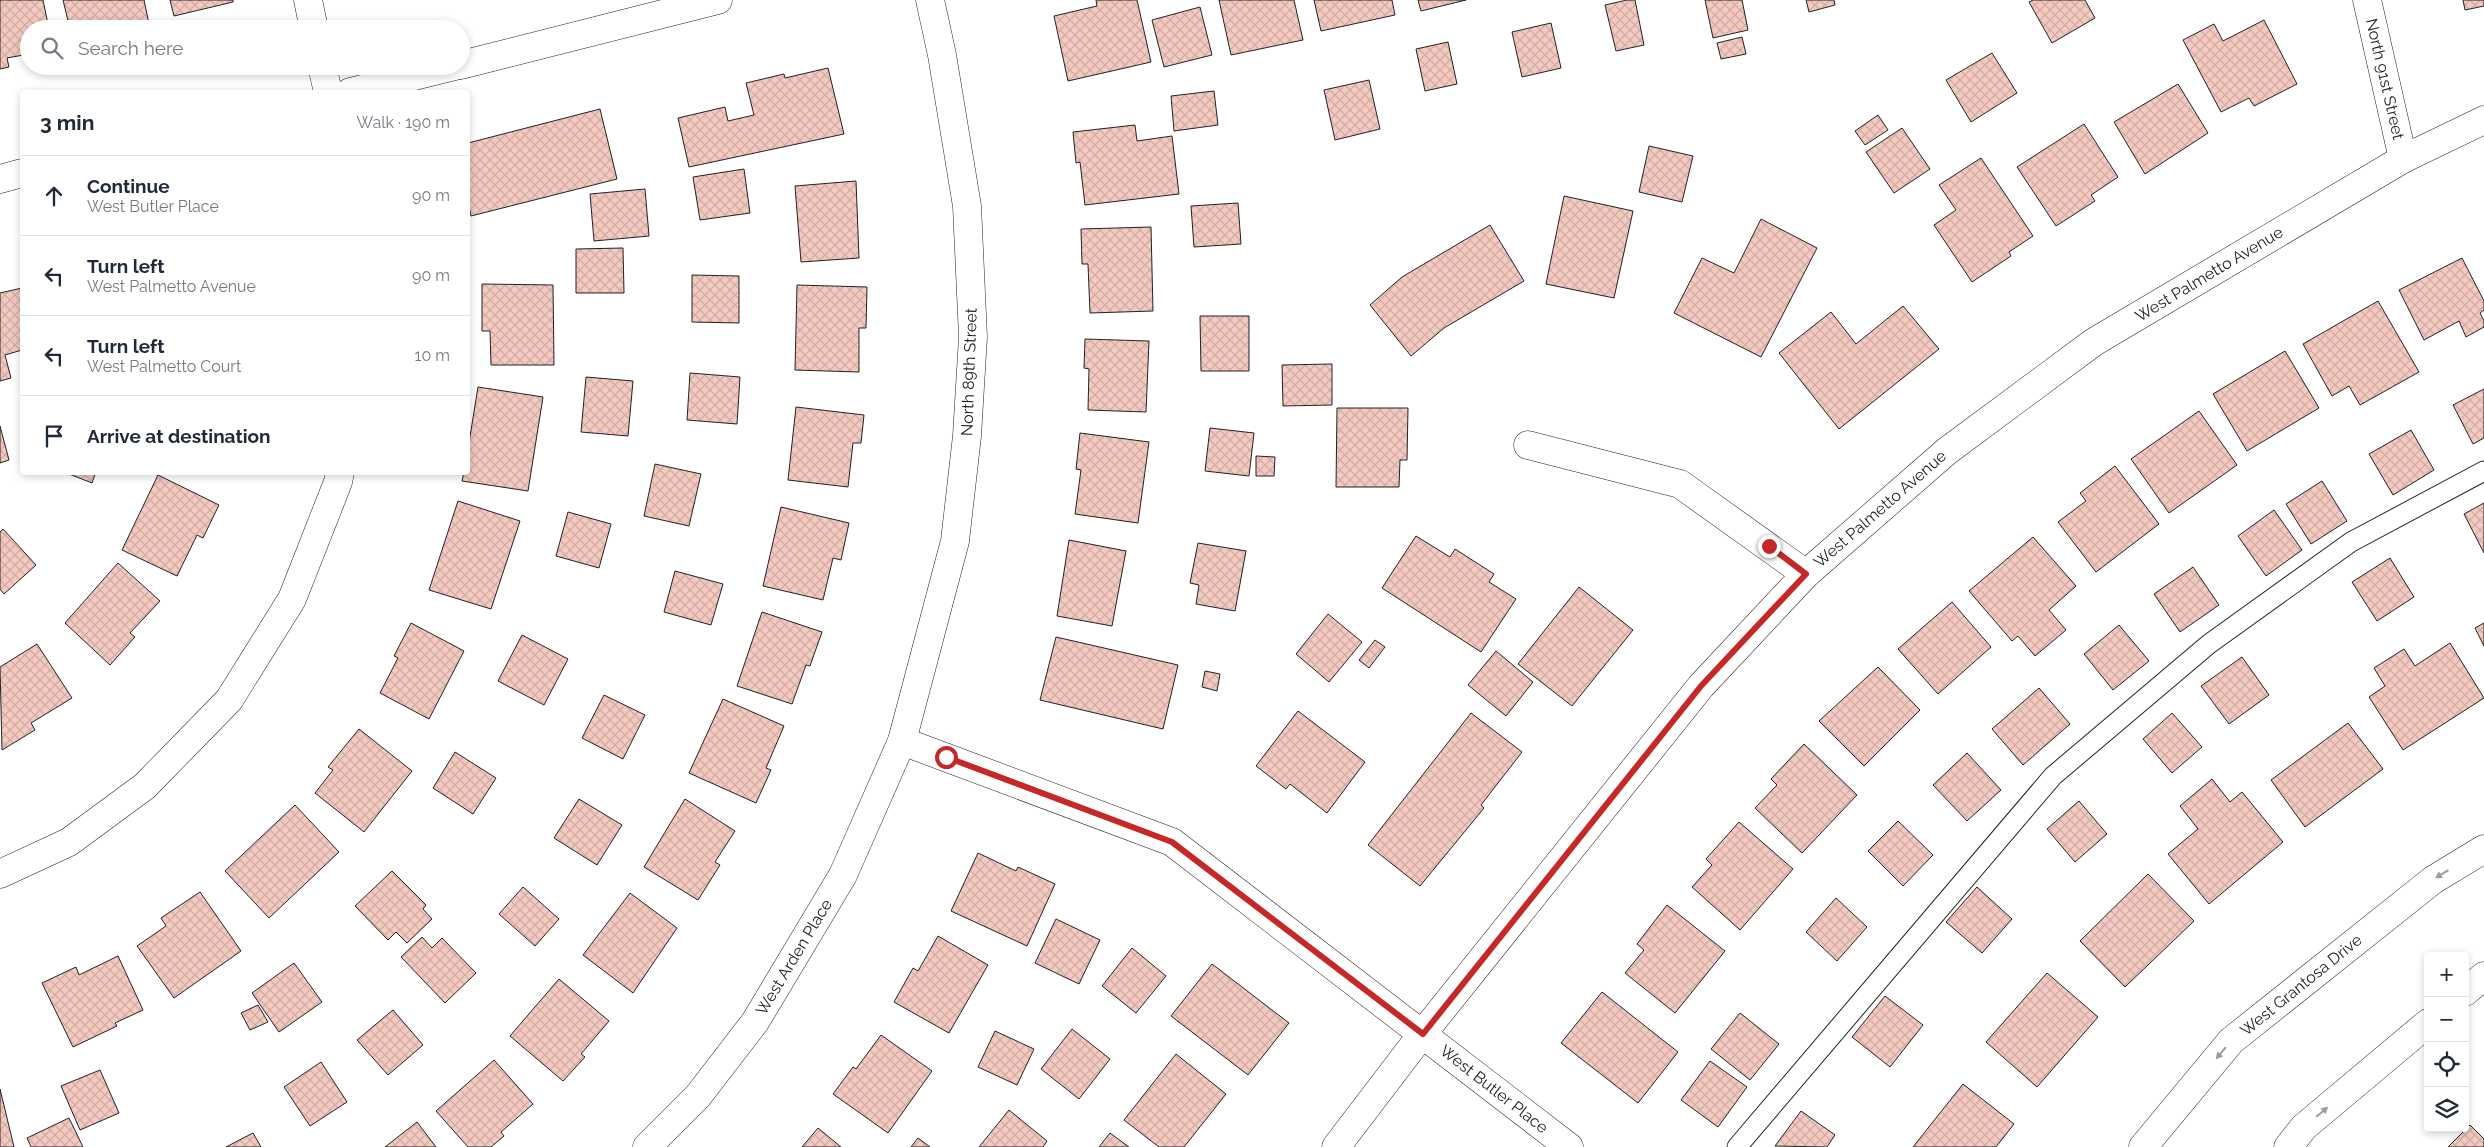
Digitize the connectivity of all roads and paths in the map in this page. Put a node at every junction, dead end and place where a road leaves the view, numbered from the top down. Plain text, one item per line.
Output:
1 (308, 0) edge
2 (718, 0) edge
3 (930, 0) edge
4 (2367, 0) edge
5 (312, 20) edge
6 (470, 63) edge
7 (324, 75) edge
8 (419, 75) edge
9 (328, 90) edge
10 (358, 90) edge
11 (2484, 120) edge
12 (2402, 159) junction
13 (20, 174) edge
14 (0, 179) edge
15 (1528, 444) dead end
16 (2484, 471) edge
17 (339, 475) edge
18 (1806, 574) junction
19 (902, 740) junction
20 (2484, 849) edge
21 (0, 874) edge
22 (2484, 976) edge
23 (2469, 989) edge
24 (2424, 1027) edge
25 (1423, 1034) junction
26 (647, 1147) edge
27 (1336, 1147) edge
28 (1568, 1147) edge
29 (1737, 1147) edge
30 (2142, 1147) edge
31 (2288, 1147) edge

1 - 5 street
2 - 6 street
3 - 19 street, North 89th Street
4 - 12 street, North 91st Street
7 - 9 street
8 - 10 street
11 - 12 street, West Palmetto Avenue
12 - 18 street, West Palmetto Avenue
13 - 14 street
15 - 18 street
16 - 29 lane
17 - 21 street
18 - 25 street, West Palmetto Avenue
19 - 25 street, West Butler Place
19 - 26 street, West Arden Place
20 -> 30 street, West Grantosa Drive
22 - 23 street
31 -> 24 street
25 - 27 street, West Palmetto Avenue
25 - 28 street, West Butler Place

